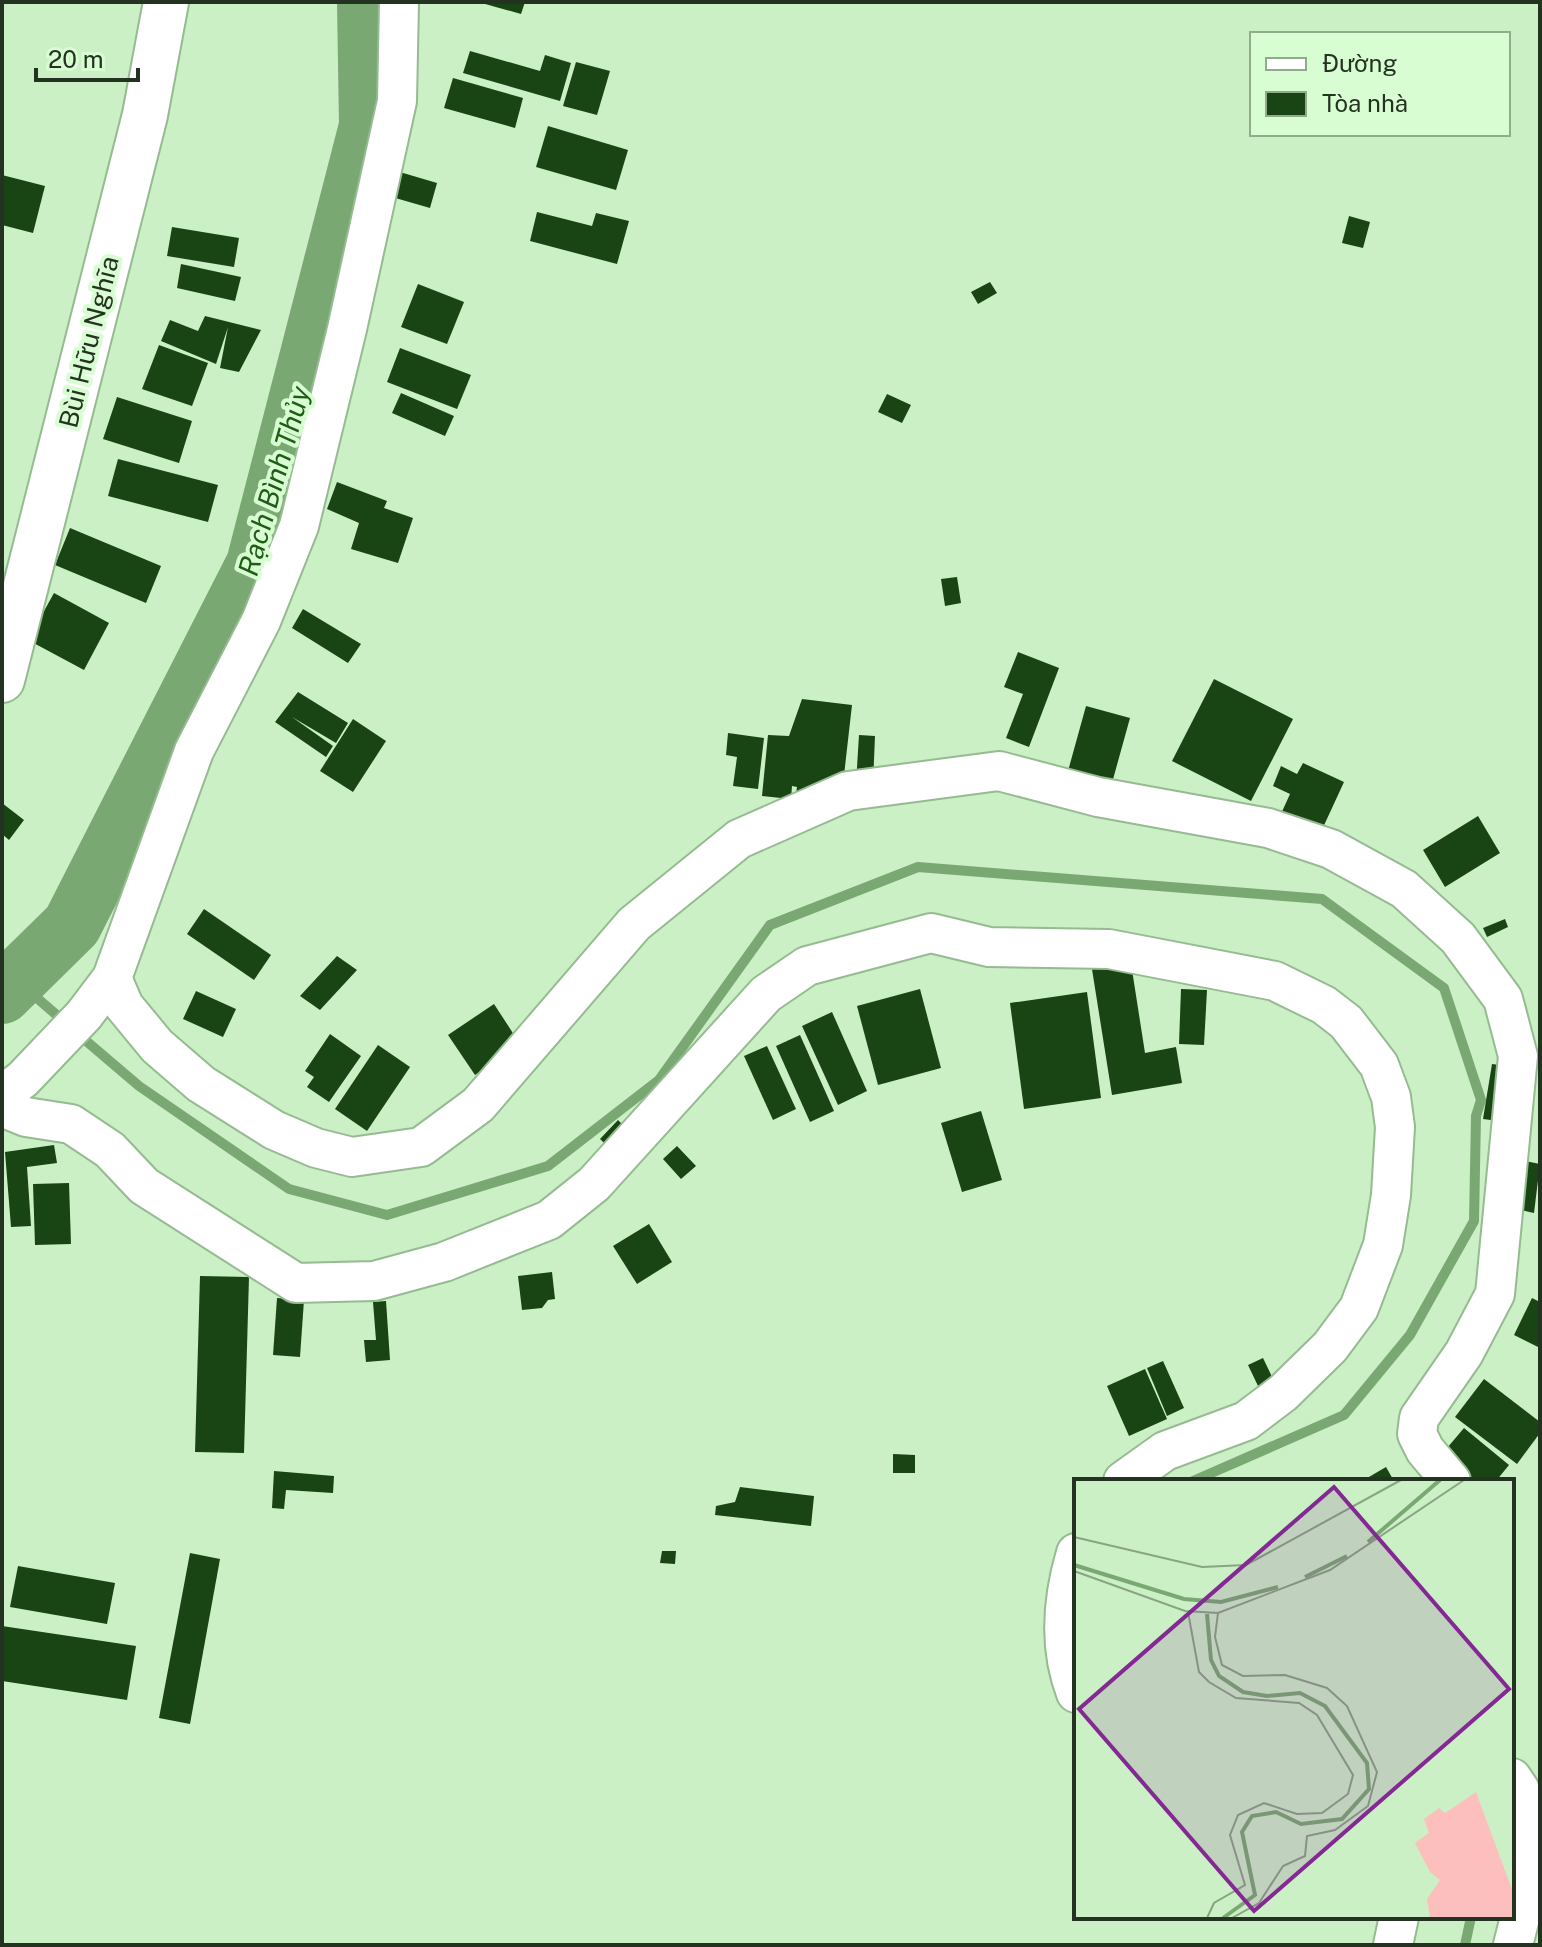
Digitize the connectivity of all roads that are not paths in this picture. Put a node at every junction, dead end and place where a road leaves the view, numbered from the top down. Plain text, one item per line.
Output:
1 (166, 2) edge
2 (399, 2) edge
3 (2, 680) edge
4 (112, 978) junction
5 (9, 1094) edge
6 (1126, 1479) edge
7 (1449, 1479) edge
8 (1074, 1561) edge
9 (1074, 1686) edge
10 (1514, 1781) edge
11 (1399, 1919) edge
12 (1393, 1945) edge
13 (1513, 1945) edge

1 - 3 main road, Bùi Hữu Nghĩa
2 - 4 street
4 - 5 street
4 - 7 street
5 - 6 street
8 - 9 street
10 - 13 street
11 - 12 street

